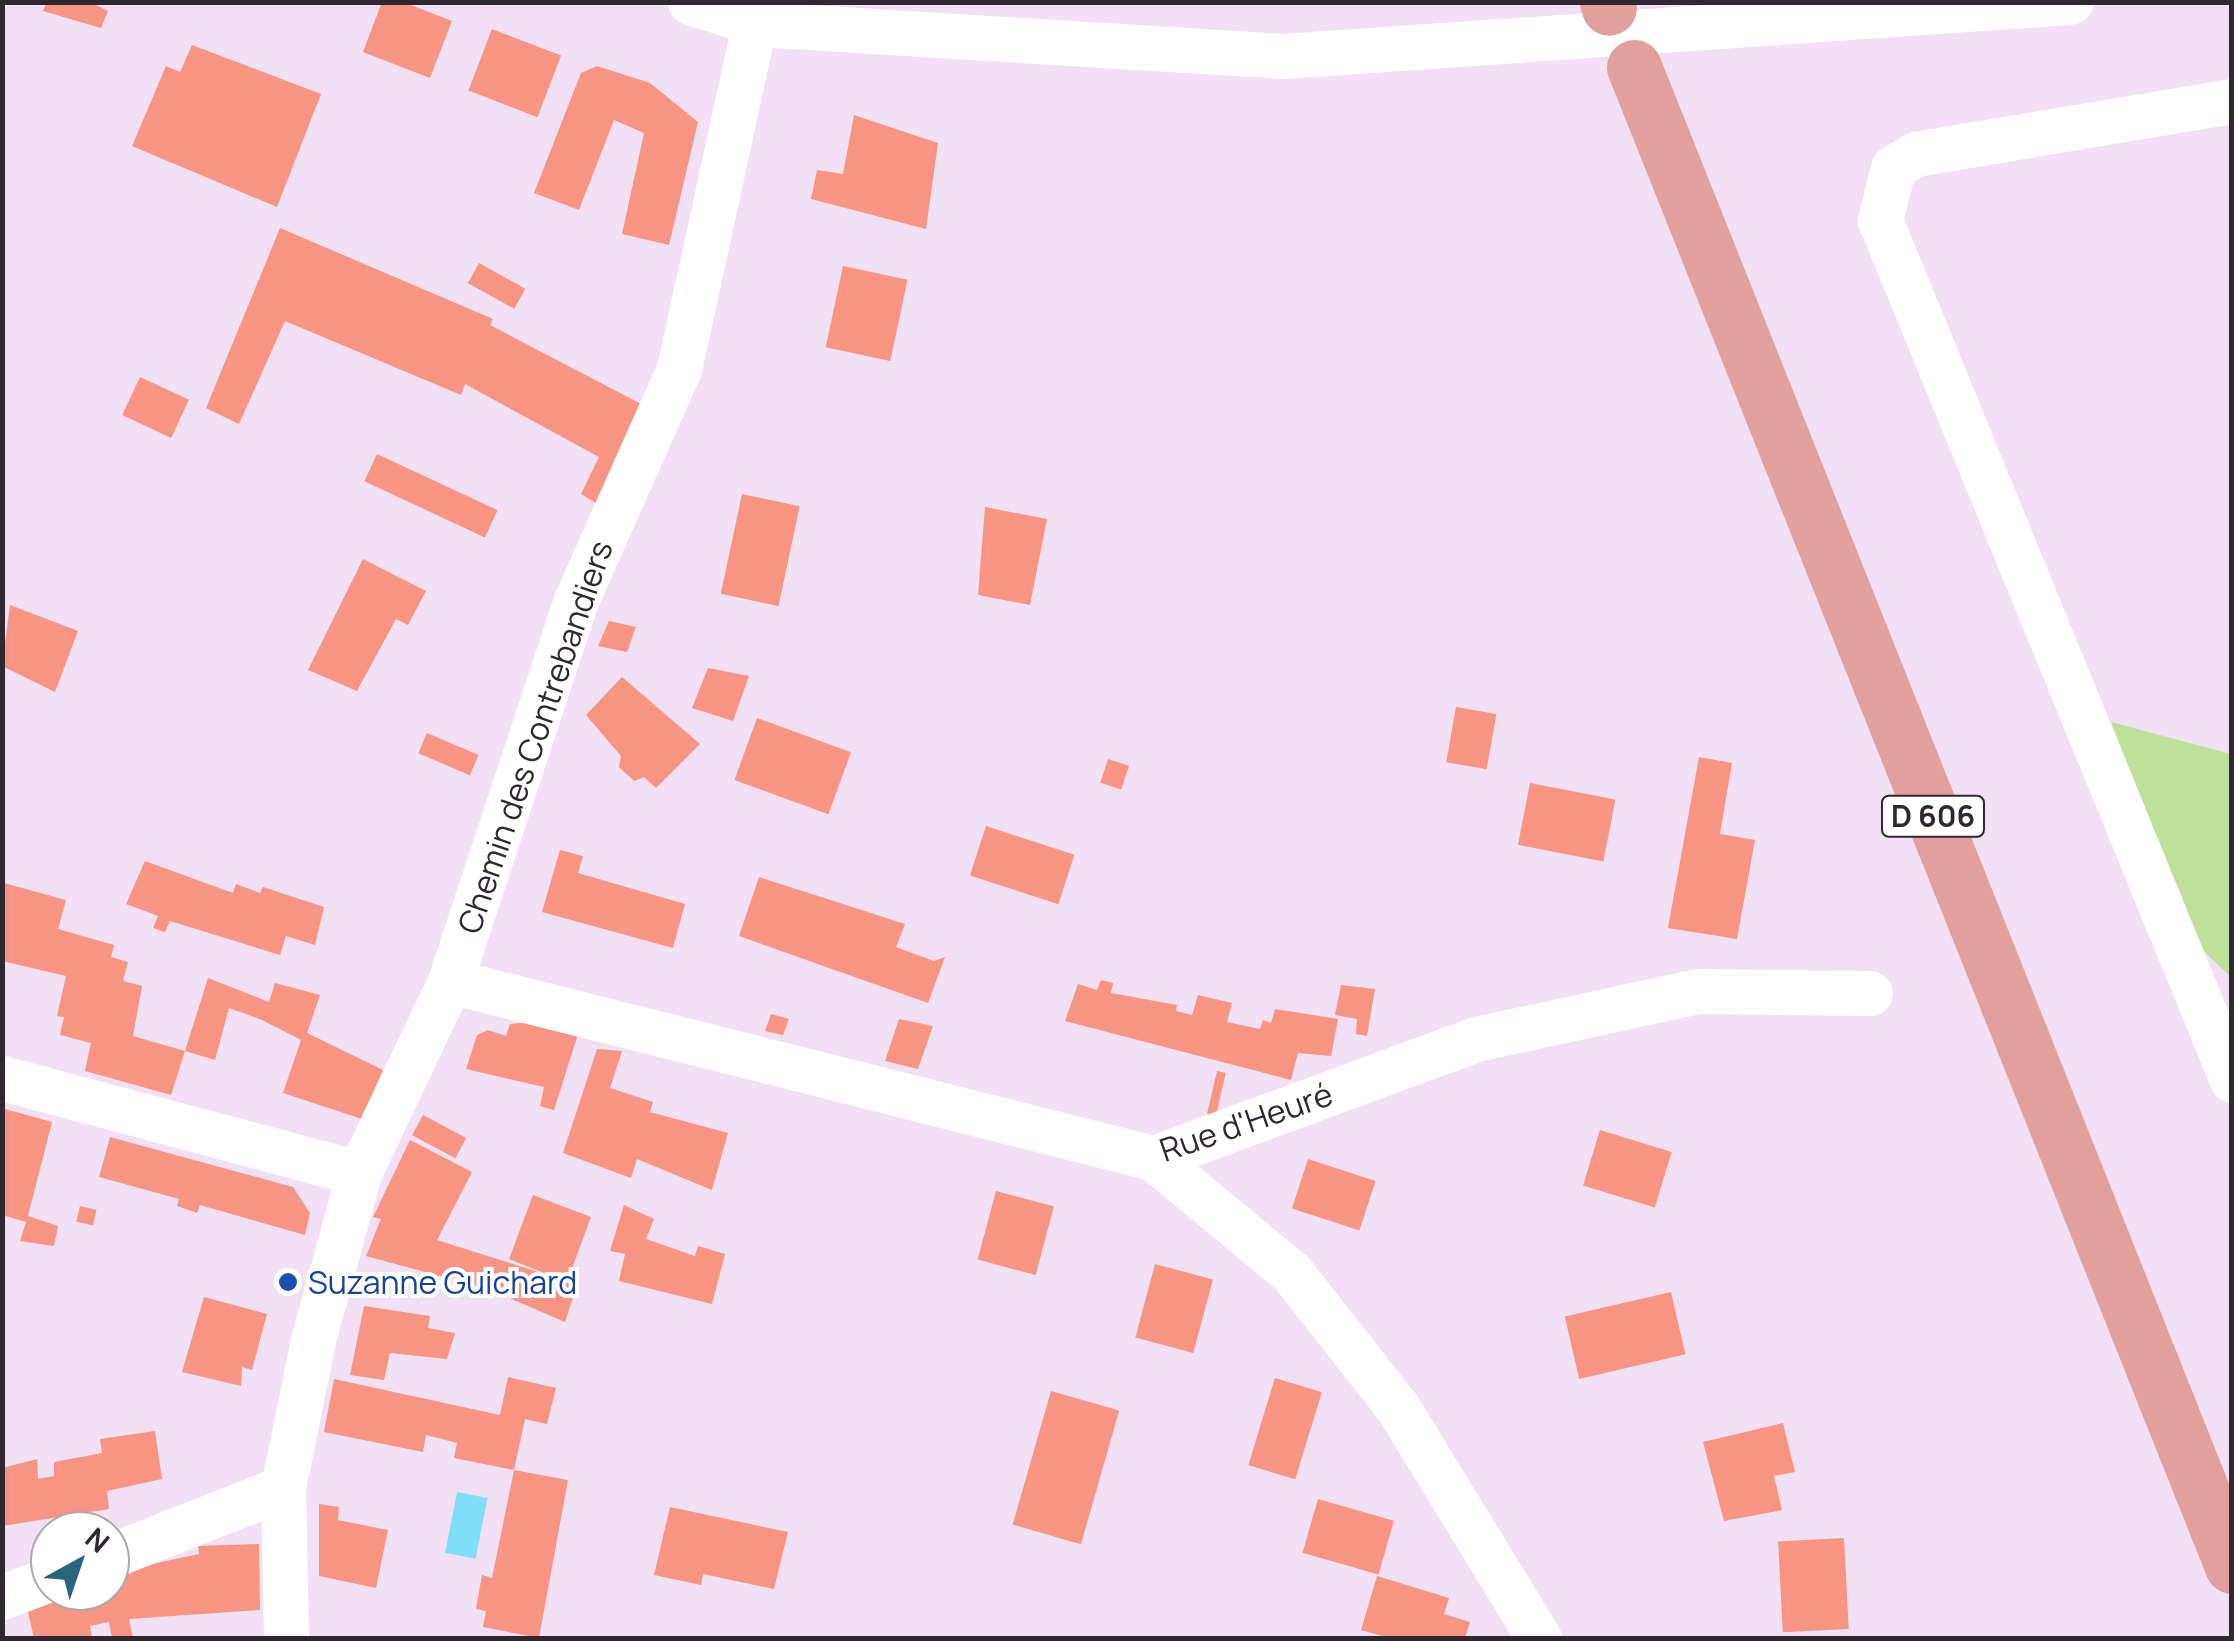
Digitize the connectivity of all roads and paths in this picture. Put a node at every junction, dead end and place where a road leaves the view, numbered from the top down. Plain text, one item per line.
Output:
1 (690, 2) edge
2 (2070, 2) edge
3 (759, 13) edge
4 (1634, 67) dead end
5 (2232, 101) edge
6 (450, 981) junction
7 (1870, 994) dead end
8 (2219, 1012) edge
9 (2, 1078) edge
10 (2232, 1080) edge
11 (1153, 1158) junction
12 (359, 1173) junction
13 (283, 1488) junction
14 (130, 1548) edge
15 (2232, 1566) edge
16 (30, 1586) edge
17 (2, 1597) edge
18 (286, 1638) edge
19 (1539, 1638) edge

1 - 3 street
2 - 3 street
3 - 6 street, Chemin des Contrebandiers
4 - 15 main road, D 606
5 - 8 street
6 - 11 street, Rue d'Heuré
6 - 12 street, Chemin des Contrebandiers
7 - 11 street, Rue d'Heuré
8 - 10 street
9 - 12 street
11 - 19 street
12 - 13 street, Chemin des Contrebandiers
13 - 14 street
13 - 18 street, Chemin des Contrebandiers
16 - 17 street

